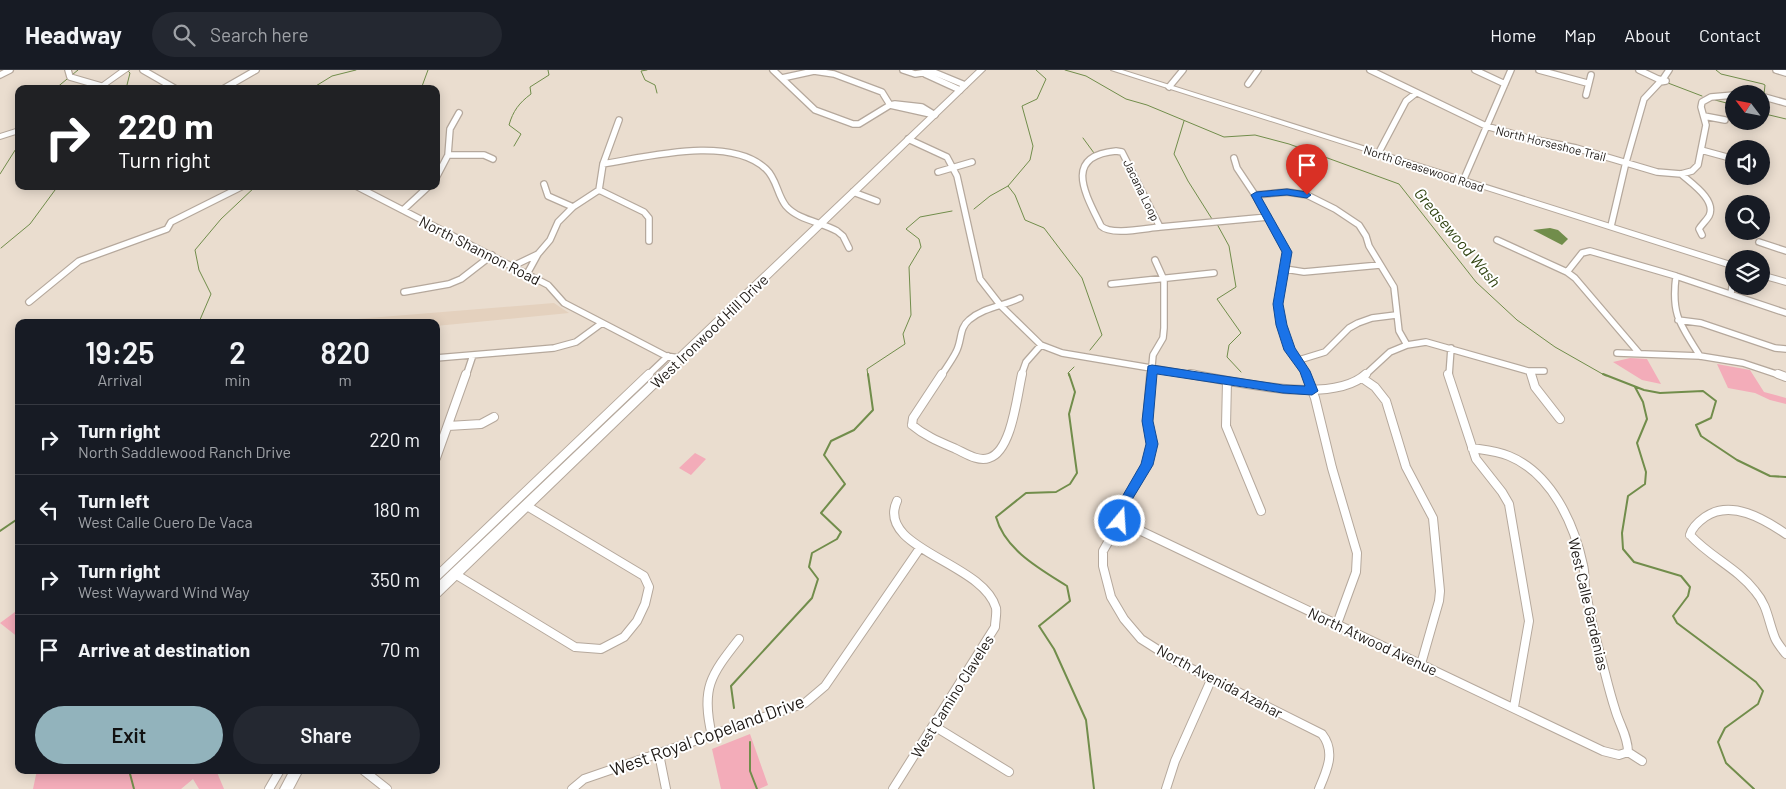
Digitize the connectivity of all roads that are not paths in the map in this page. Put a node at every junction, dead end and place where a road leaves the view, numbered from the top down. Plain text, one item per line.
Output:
1 (68, 70) edge
2 (125, 70) edge
3 (143, 70) edge
4 (256, 70) edge
5 (773, 70) edge
6 (903, 70) edge
7 (932, 70) edge
8 (981, 70) edge
9 (1115, 70) edge
10 (1183, 70) edge
11 (1258, 70) edge
12 (1371, 70) edge
13 (1475, 70) edge
14 (1511, 70) edge
15 (1538, 70) edge
16 (1639, 70) edge
17 (1669, 70) edge
18 (1776, 70) edge
19 (1786, 73) edge
20 (925, 74) junction
21 (1591, 75) dead end
22 (782, 78) junction
23 (1660, 80) junction
24 (1587, 83) junction
25 (1248, 84) dead end
26 (1505, 84) junction
27 (93, 85) edge
28 (102, 85) edge
29 (169, 85) edge
30 (230, 85) edge
31 (962, 87) junction
32 (1169, 87) junction
33 (1416, 93) junction
34 (1586, 95) dead end
35 (1725, 95) edge
36 (1770, 99) edge
37 (1786, 103) edge
38 (890, 104) junction
39 (459, 113) dead end
40 (935, 115) junction
41 (1704, 116) junction
42 (619, 120) dead end
43 (1725, 120) dead end
44 (1486, 126) junction
45 (15, 131) edge
46 (0, 137) edge
47 (906, 141) junction
48 (1701, 150) junction
49 (1378, 154) junction
50 (448, 155) junction
51 (1725, 157) edge
52 (1234, 158) dead end
53 (493, 159) dead end
54 (972, 162) dead end
55 (1626, 162) junction
56 (603, 164) junction
57 (954, 168) junction
58 (440, 170) edge
59 (938, 172) dead end
60 (1681, 174) junction
61 (1463, 181) junction
62 (544, 184) dead end
63 (235, 190) edge
64 (364, 190) edge
65 (426, 190) edge
66 (599, 190) junction
67 (853, 192) junction
68 (1256, 195) junction
69 (877, 201) dead end
70 (573, 207) junction
71 (403, 210) junction
72 (1268, 216) junction
73 (820, 223) junction
74 (1160, 226) junction
75 (1611, 226) junction
76 (1702, 236) dead end
77 (1497, 240) dead end
78 (649, 241) dead end
79 (1759, 242) dead end
80 (849, 248) dead end
81 (1786, 250) edge
82 (538, 254) junction
83 (492, 256) junction
84 (1155, 260) dead end
85 (1725, 263) edge
86 (1380, 265) junction
87 (513, 266) junction
88 (1285, 269) junction
89 (1568, 272) junction
90 (1214, 273) dead end
91 (527, 274) junction
92 (1676, 276) junction
93 (1770, 278) edge
94 (1164, 279) junction
95 (1786, 282) edge
96 (1111, 284) dead end
97 (404, 292) dead end
98 (1725, 292) edge
99 (1734, 295) edge
100 (1020, 298) dead end
101 (29, 302) dead end
102 (1000, 305) junction
103 (1786, 313) edge
104 (1396, 316) junction
105 (1678, 320) junction
106 (602, 323) junction
107 (1041, 344) junction
108 (1407, 344) junction
109 (1451, 348) junction
110 (1786, 350) edge
111 (1617, 353) dead end
112 (1639, 353) junction
113 (473, 355) junction
114 (668, 356) junction
115 (1700, 356) junction
116 (440, 358) edge
117 (680, 358) junction
118 (1299, 360) junction
119 (1152, 369) junction
120 (1530, 371) junction
121 (1544, 371) dead end
122 (1786, 377) edge
123 (1362, 378) junction
124 (1227, 381) junction
125 (1312, 391) junction
126 (494, 416) dead end
127 (1560, 419) dead end
128 (448, 426) junction
129 (440, 447) edge
130 (1472, 448) junction
131 (897, 501) dead end
132 (527, 506) junction
133 (1261, 512) dead end
134 (1120, 521) junction
135 (1786, 534) edge
136 (920, 548) junction
137 (440, 573) edge
138 (455, 574) junction
139 (440, 588) edge
140 (1337, 624) junction
141 (739, 638) dead end
142 (1786, 654) edge
143 (1421, 664) junction
144 (1212, 678) junction
145 (1514, 707) junction
146 (934, 726) junction
147 (712, 736) junction
148 (1628, 752) junction
149 (659, 754) junction
150 (1642, 760) dead end
151 (1010, 772) dead end
152 (278, 774) edge
153 (295, 774) edge
154 (368, 774) edge
155 (269, 789) edge
156 (286, 789) edge
157 (387, 789) edge
158 (572, 789) edge
159 (666, 789) edge
160 (893, 789) edge
161 (1166, 789) edge
162 (1319, 789) edge

1 - 27 street
2 - 28 street
3 - 29 street
4 - 30 street
5 - 22 street
6 - 20 street
7 - 20 street
7 - 31 street
8 - 31 street, West Ironwood Hill Drive
9 - 32 street, North Greasewood Road
10 - 32 street
11 - 25 street
12 - 33 street, North Horseshoe Trail
13 - 26 street
14 - 26 street
15 - 24 street
16 - 23 street
17 - 23 street
18 - 19 street
20 - 31 street
21 - 24 street
22 - 38 street
22 - 38 street
23 - 55 street
24 - 34 street
26 - 44 street
31 - 40 street, West Ironwood Hill Drive
32 - 49 street, North Greasewood Road
33 - 44 street, North Horseshoe Trail
33 - 49 street
35 - 41 street
36 - 37 street
38 - 40 street
39 - 50 street
40 - 47 street, West Ironwood Hill Drive
41 - 43 street
41 - 48 street
42 - 56 street
44 - 55 street, North Horseshoe Trail
44 - 61 street
45 - 46 street
47 - 57 street
47 - 67 street, West Ironwood Hill Drive
48 - 51 street
48 - 60 street
49 - 61 street, North Greasewood Road
50 - 53 street
50 - 58 street
52 - 68 street
54 - 57 street
55 - 60 street, North Horseshoe Trail
55 - 75 street
56 - 66 street
56 - 73 street
57 - 59 street
57 - 102 street
60 - 76 street
61 - 75 street, North Greasewood Road
62 - 70 street
63 - 101 street
64 - 71 street, North Shannon Road
65 - 71 street
66 - 70 street
66 - 78 street
67 - 69 street
67 - 73 street, West Ironwood Hill Drive
68 - 72 street
68 - 86 street
70 - 82 street
71 - 83 street, North Shannon Road
72 - 74 street
72 - 88 street
73 - 80 street
73 - 117 street, West Ironwood Hill Drive
74 - 74 street, Jacana Loop
75 - 85 street, North Greasewood Road
77 - 89 street
79 - 81 street
82 - 87 street
82 - 91 street
83 - 87 street, North Shannon Road
83 - 97 street
84 - 94 street
86 - 88 street
86 - 104 street
87 - 91 street, North Shannon Road
88 - 118 street
89 - 92 street
89 - 112 street
90 - 94 street
91 - 106 street, North Shannon Road
92 - 98 street
92 - 105 street
93 - 95 street
94 - 96 street
94 - 119 street
99 - 103 street
100 - 102 street
102 - 107 street
102 - 107 street
104 - 108 street
104 - 118 street
105 - 110 street
105 - 115 street
106 - 113 street
106 - 114 street, North Shannon Road
107 - 119 street
108 - 109 street
108 - 123 street
109 - 120 street
109 - 130 street
111 - 112 street
112 - 115 street
113 - 116 street
113 - 128 street
114 - 117 street, North Shannon Road
114 - 137 street, West Ironwood Hill Drive
115 - 122 street
117 - 132 street, West Ironwood Hill Drive
118 - 125 street
119 - 124 street
119 - 134 street
120 - 121 street
120 - 127 street
123 - 125 street
123 - 143 street
124 - 125 street
124 - 133 street
125 - 140 street
126 - 128 street
128 - 129 street
130 - 145 street
130 - 148 street, West Calle Gardenias
131 - 136 street, West Camino Claveles
132 - 138 street, West Ironwood Hill Drive
132 - 138 street
134 - 140 street, North Atwood Avenue
134 - 144 street, North Avenida Azahar
135 - 142 street
136 - 146 street, West Camino Claveles
136 - 147 street, West Royal Copeland Drive
138 - 139 street, West Ironwood Hill Drive
140 - 143 street, North Atwood Avenue
141 - 147 street
143 - 145 street, North Atwood Avenue
144 - 161 street
144 - 162 street, North Avenida Azahar
145 - 148 street, North Atwood Avenue
146 - 151 street
146 - 160 street, West Camino Claveles
147 - 149 street, West Royal Copeland Drive
148 - 150 street
149 - 158 street, West Royal Copeland Drive
149 - 159 street
152 - 155 street
153 - 156 street
154 - 157 street

